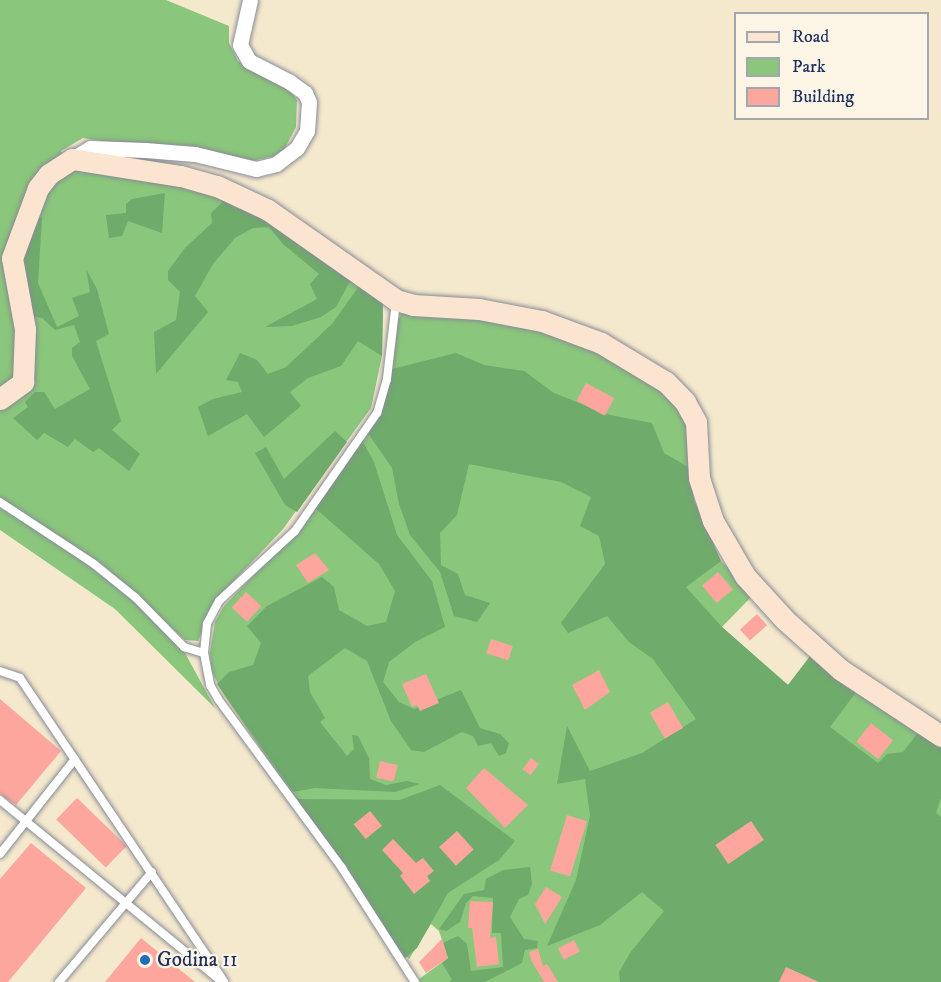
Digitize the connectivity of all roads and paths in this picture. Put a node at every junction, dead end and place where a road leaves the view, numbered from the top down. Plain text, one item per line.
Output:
1 (250, 0) edge
2 (72, 159) junction
3 (396, 300) junction
4 (0, 399) edge
5 (0, 502) edge
6 (204, 653) junction
7 (0, 671) edge
8 (941, 736) edge
9 (75, 759) junction
10 (0, 800) edge
11 (26, 821) junction
12 (0, 854) edge
13 (152, 872) junction
14 (126, 903) junction
15 (59, 982) edge
16 (223, 982) edge
17 (415, 982) edge

1 - 2 street
2 - 3 street
2 - 4 street
3 - 6 lane
3 - 8 street
5 - 6 lane
6 - 17 lane
7 - 9 lane
9 - 11 lane
9 - 13 lane
10 - 11 lane
11 - 12 lane
11 - 14 lane
13 - 14 lane
13 - 16 lane
14 - 15 lane
14 - 16 lane

